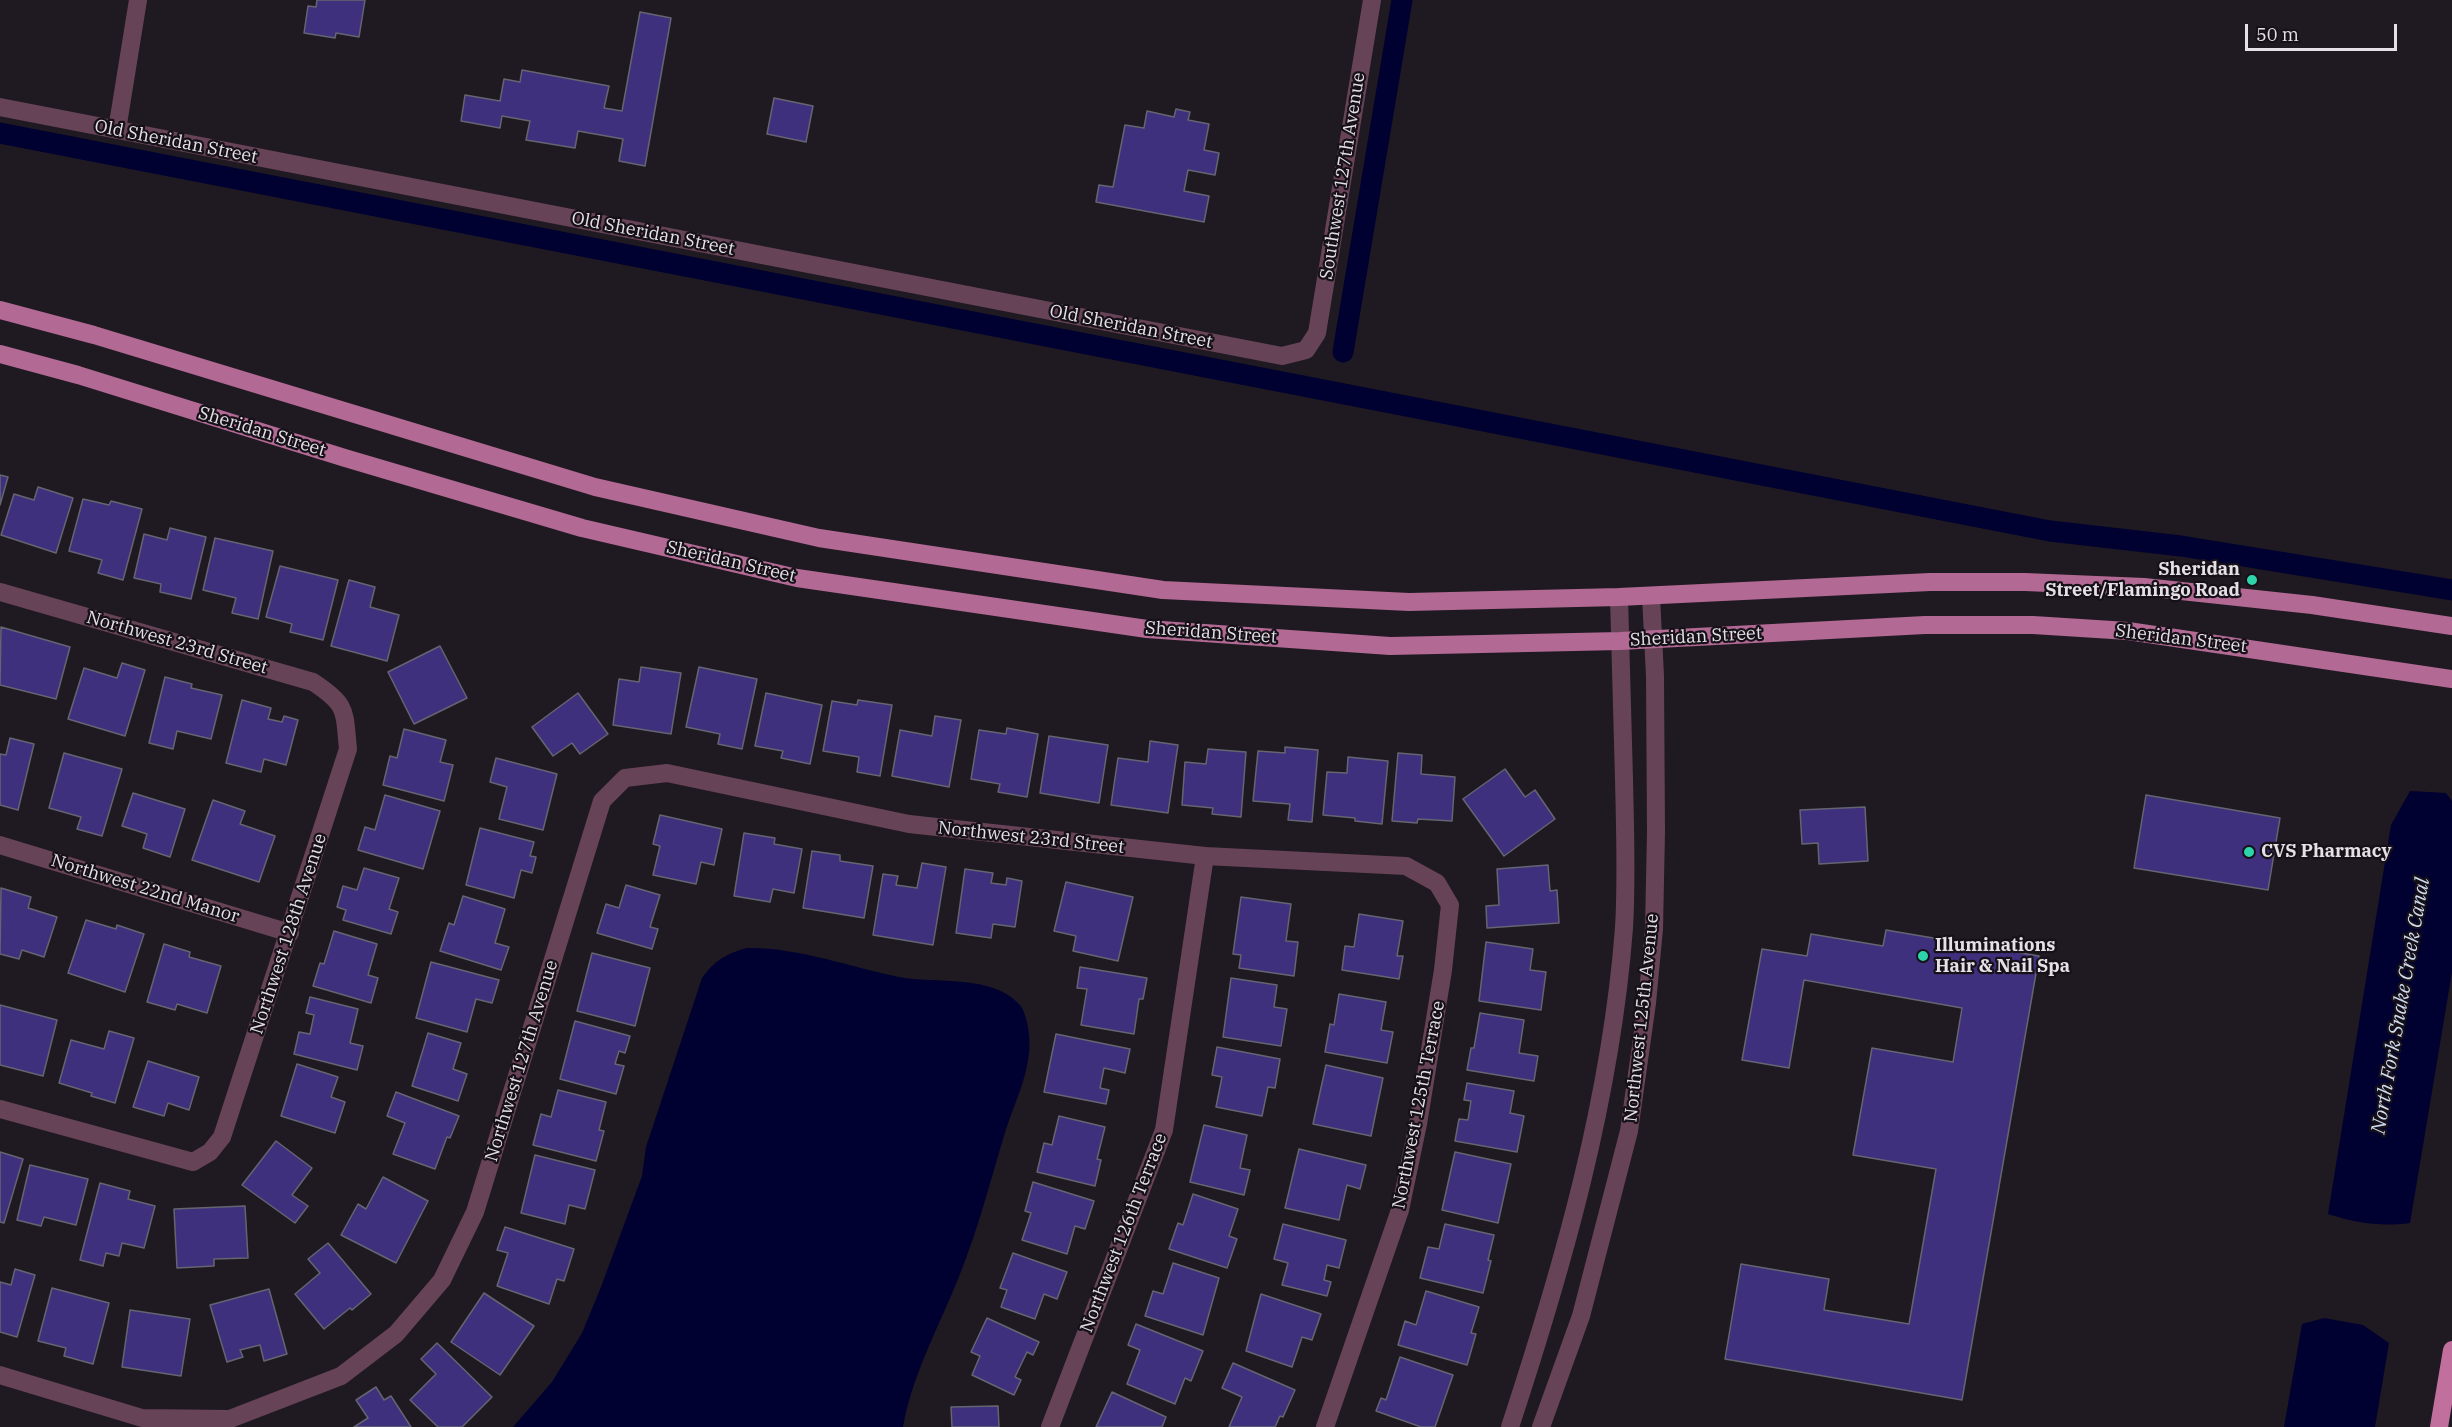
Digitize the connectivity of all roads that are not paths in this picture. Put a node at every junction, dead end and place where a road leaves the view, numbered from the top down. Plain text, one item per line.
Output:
1 (138, 0) edge
2 (1372, 0) edge
3 (0, 107) edge
4 (117, 130) junction
5 (0, 310) edge
6 (1306, 350) joint
7 (0, 354) edge
8 (0, 592) edge
9 (1652, 596) junction
10 (1619, 597) junction
11 (2452, 626) edge
12 (1654, 639) junction
13 (1620, 641) junction
14 (2452, 679) edge
15 (345, 711) joint
16 (625, 778) joint
17 (0, 845) edge
18 (1205, 856) junction
19 (1437, 883) joint
20 (290, 933) junction
21 (0, 1109) edge
22 (2452, 1350) edge
23 (0, 1375) edge
24 (1050, 1427) edge
25 (1325, 1427) edge
26 (1510, 1427) edge
27 (1541, 1427) edge
28 (2439, 1427) edge

1 - 4 street
2 - 6 street, Southwest 127th Avenue
3 - 4 street, Old Sheridan Street
4 - 6 street, Old Sheridan Street
5 - 10 main road
7 - 13 main road, Sheridan Street
8 - 15 street, Northwest 23rd Street
9 - 10 main road
9 - 11 main road
9 - 12 street, Northwest 125th Avenue
10 - 13 street, Northwest 125th Avenue
12 - 13 main road, Sheridan Street
12 - 14 main road, Sheridan Street
12 - 27 street, Northwest 125th Avenue
13 - 26 street, Northwest 125th Avenue
15 - 20 street, Northwest 128th Avenue
16 - 18 street, Northwest 23rd Street
16 - 23 street, Northwest 127th Avenue
17 - 20 street, Northwest 22nd Manor
18 - 19 street, Northwest 23rd Street
18 - 24 street, Northwest 126th Terrace
19 - 25 street, Northwest 125th Terrace
20 - 21 street, Northwest 128th Avenue
22 - 28 highway

